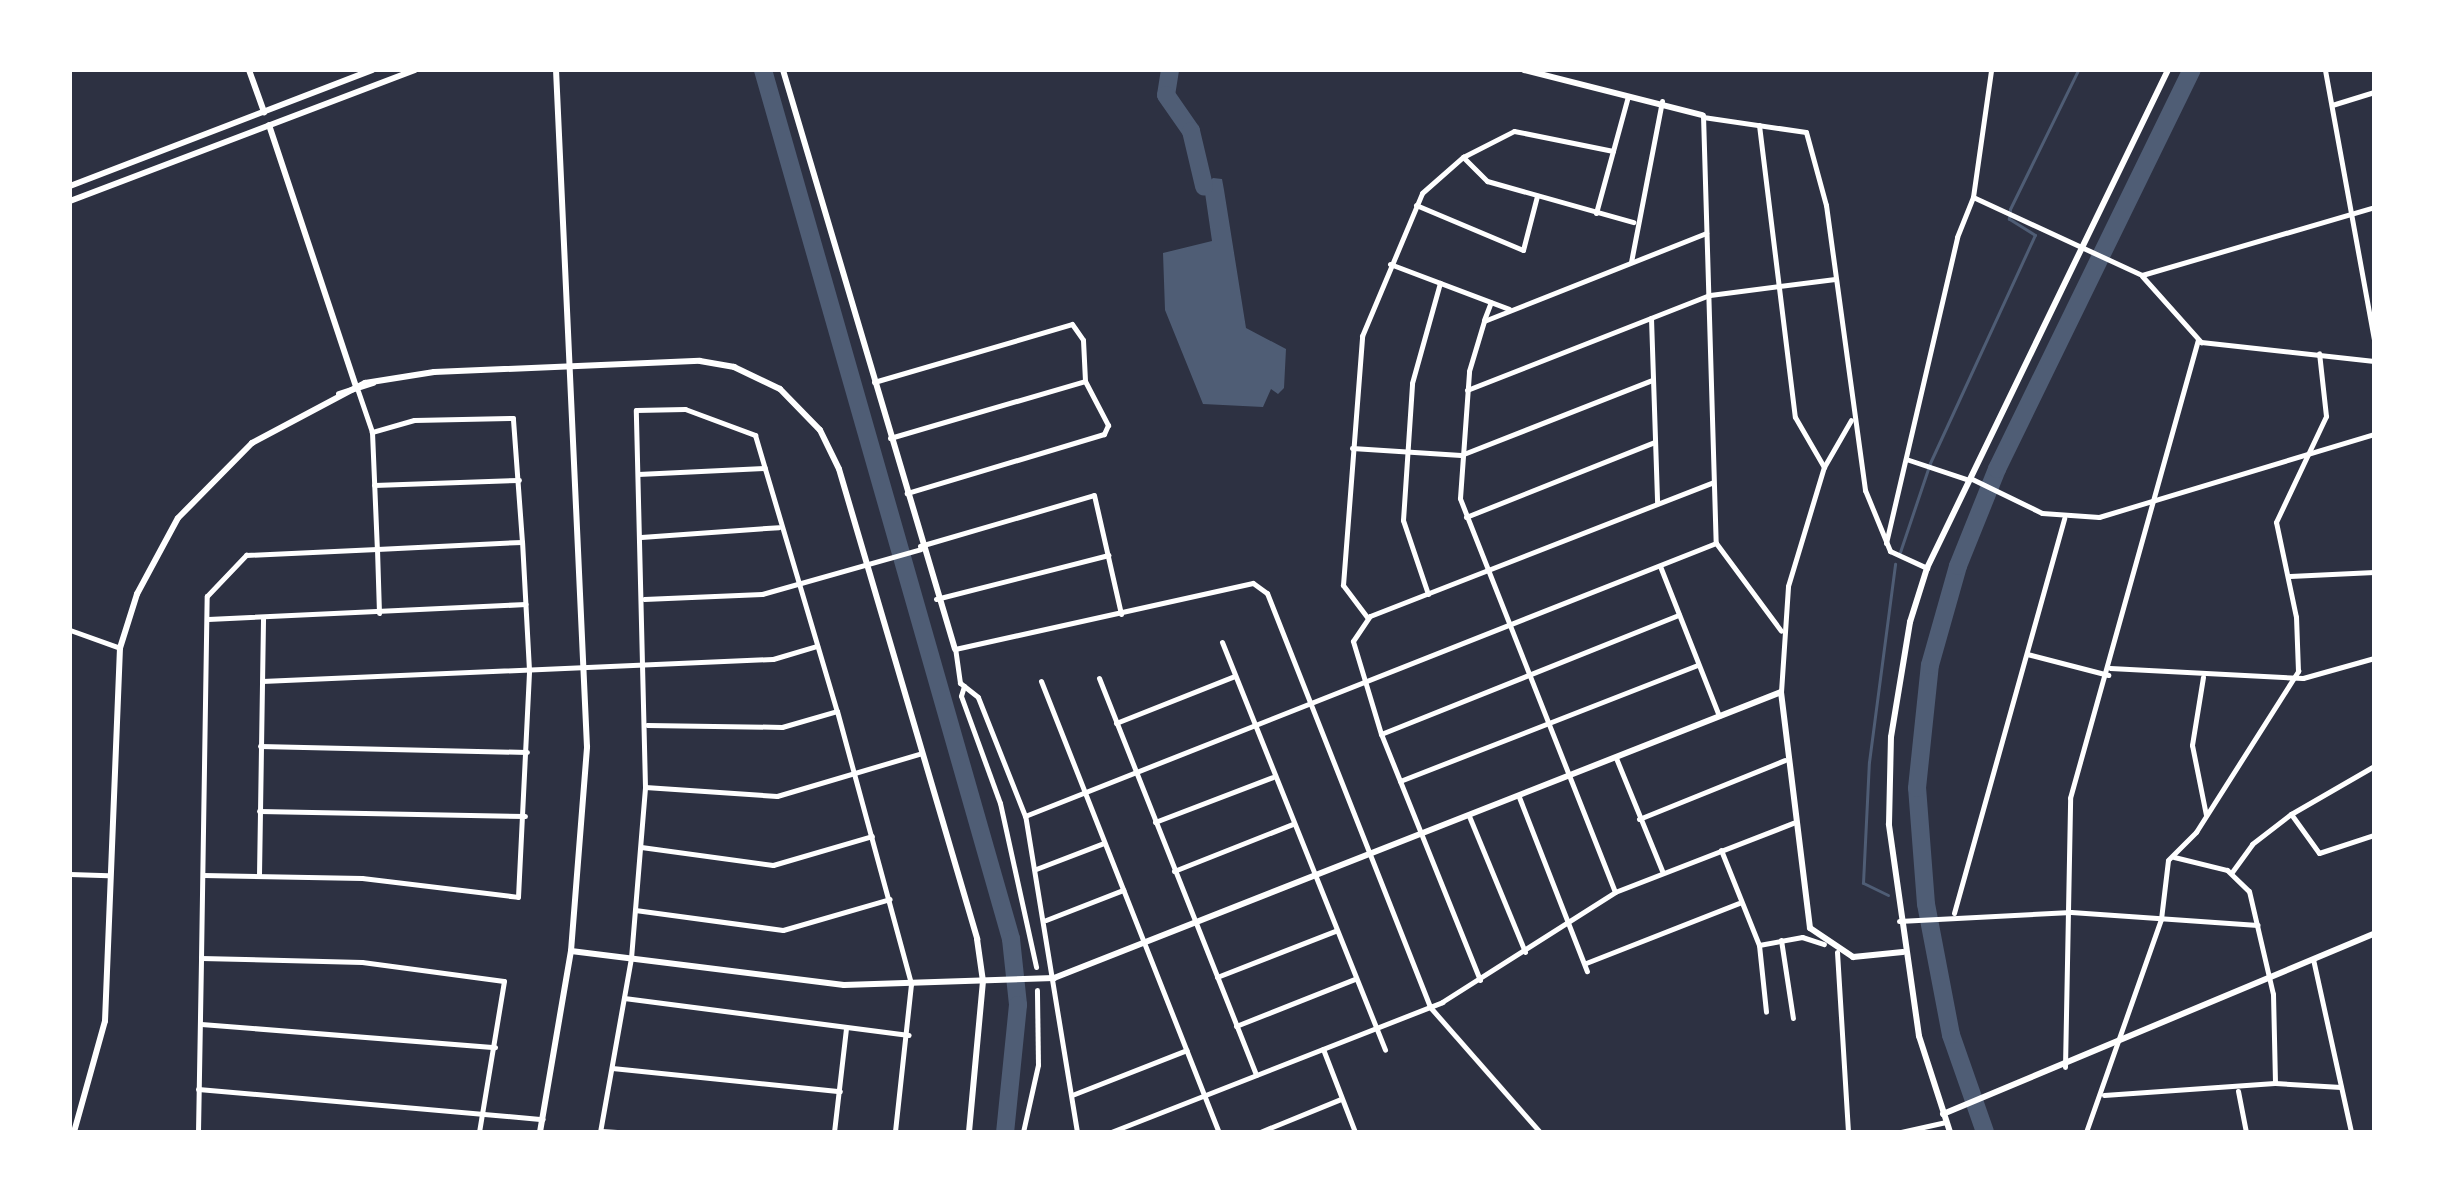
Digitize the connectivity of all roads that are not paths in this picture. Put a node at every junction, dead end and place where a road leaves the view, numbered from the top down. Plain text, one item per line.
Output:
1 (249, 70) edge
2 (372, 70) edge
3 (415, 70) edge
4 (556, 70) edge
5 (783, 70) edge
6 (1524, 70) edge
7 (1991, 70) edge
8 (2168, 70) edge
9 (2325, 70) edge
10 (2374, 92) edge
11 (1628, 95) junction
12 (1662, 101) junction
13 (2332, 105) junction
14 (264, 112) junction
15 (1703, 116) junction
16 (269, 125) junction
17 (1759, 125) junction
18 (1613, 151) junction
19 (1463, 157) junction
20 (70, 186) edge
21 (1537, 196) junction
22 (1973, 197) junction
23 (70, 201) edge
24 (1416, 205) junction
25 (2374, 207) edge
26 (1596, 213) junction
27 (2351, 214) junction
28 (1633, 222) junction
29 (1706, 233) junction
30 (2079, 251) junction
31 (1631, 262) junction
32 (1390, 264) junction
33 (2142, 275) junction
34 (1836, 279) junction
35 (1440, 283) junction
36 (1779, 286) junction
37 (1710, 295) junction
38 (1491, 302) junction
39 (1510, 309) junction
40 (1651, 318) junction
41 (1484, 321) junction
42 (2374, 340) edge
43 (2198, 341) junction
44 (2319, 353) junction
45 (2374, 361) edge
46 (572, 365) junction
47 (1652, 380) junction
48 (1085, 381) junction
49 (874, 382) junction
50 (357, 388) junction
51 (1467, 390) junction
52 (1851, 419) junction
53 (372, 432) junction
54 (2374, 434) edge
55 (890, 438) junction
56 (1654, 442) junction
57 (1352, 448) junction
58 (1406, 452) junction
59 (1461, 455) junction
60 (2309, 455) junction
61 (1906, 459) junction
62 (1824, 467) junction
63 (765, 468) junction
64 (638, 474) junction
65 (519, 480) junction
66 (1972, 480) junction
67 (1713, 482) junction
68 (374, 485) junction
69 (906, 493) junction
70 (2153, 502) junction
71 (1657, 503) junction
72 (1466, 517) junction
73 (2064, 518) junction
74 (779, 527) junction
75 (641, 537) junction
76 (522, 542) junction
77 (1716, 543) junction
78 (1886, 543) junction
79 (377, 549) junction
80 (918, 549) junction
81 (1108, 555) junction
82 (867, 565) junction
83 (1660, 566) junction
84 (1927, 568) junction
85 (1487, 572) junction
86 (2374, 572) edge
87 (2290, 576) junction
88 (799, 584) junction
89 (1428, 594) junction
90 (644, 599) junction
91 (936, 599) junction
92 (526, 604) junction
93 (1362, 606) junction
94 (1381, 611) junction
95 (379, 613) junction
96 (1121, 614) junction
97 (1679, 615) junction
98 (1367, 617) junction
99 (263, 618) junction
100 (208, 619) junction
101 (1508, 627) junction
102 (70, 630) edge
103 (1781, 631) junction
104 (1222, 642) dead end
105 (817, 646) junction
106 (120, 648) junction
107 (955, 649) junction
108 (2027, 654) junction
109 (2374, 658) edge
110 (645, 665) junction
111 (1698, 665) junction
112 (587, 668) junction
113 (529, 670) junction
114 (2109, 671) junction
115 (1235, 676) junction
116 (1528, 677) junction
117 (2203, 677) junction
118 (2296, 677) junction
119 (1099, 678) dead end
120 (262, 681) junction
121 (1041, 681) dead end
122 (1363, 683) junction
123 (964, 686) junction
124 (1781, 692) junction
125 (1310, 704) junction
126 (837, 711) junction
127 (1719, 716) junction
128 (1116, 723) junction
129 (1547, 724) junction
130 (647, 725) junction
131 (1254, 725) junction
132 (1381, 734) junction
133 (260, 746) junction
134 (527, 752) junction
135 (922, 753) junction
136 (1616, 758) junction
137 (1785, 760) junction
138 (2374, 766) edge
139 (1136, 772) junction
140 (855, 774) junction
141 (1273, 777) junction
142 (1568, 777) junction
143 (1400, 781) junction
144 (645, 787) junction
145 (1085, 792) junction
146 (1519, 797) junction
147 (259, 811) junction
148 (2291, 814) junction
149 (525, 816) junction
150 (1025, 816) junction
151 (1469, 816) junction
152 (2206, 816) junction
153 (1639, 819) junction
154 (1155, 822) junction
155 (1793, 823) junction
156 (1293, 824) junction
157 (1423, 833) junction
158 (2374, 835) edge
159 (872, 836) junction
160 (1104, 843) junction
161 (641, 847) junction
162 (1721, 850) junction
163 (1370, 855) junction
164 (2173, 856) junction
165 (1036, 869) junction
166 (1174, 871) junction
167 (2232, 872) junction
168 (1663, 873) junction
169 (70, 874) edge
170 (108, 875) junction
171 (203, 875) junction
172 (259, 875) junction
173 (1314, 877) junction
174 (1123, 890) junction
175 (1615, 892) junction
176 (890, 899) junction
177 (1739, 903) junction
178 (635, 910) junction
179 (2071, 912) junction
180 (1954, 913) junction
181 (2161, 919) junction
182 (1046, 920) junction
183 (1899, 921) junction
184 (1569, 924) junction
185 (1195, 925) junction
186 (2258, 925) junction
187 (1335, 931) junction
188 (2374, 934) edge
189 (1781, 940) junction
190 (1824, 944) junction
191 (1145, 945) junction
192 (1759, 945) junction
193 (571, 951) junction
194 (1525, 952) junction
195 (1837, 952) junction
196 (1903, 952) junction
197 (201, 958) junction
198 (631, 958) junction
199 (2313, 959) junction
200 (1586, 963) junction
201 (1036, 967) dead end
202 (1587, 971) dead end
203 (1217, 977) junction
204 (1054, 978) junction
205 (2268, 978) junction
206 (1355, 979) junction
207 (1480, 980) junction
208 (983, 981) junction
209 (911, 984) junction
210 (1037, 990) dead end
211 (624, 998) junction
212 (1430, 1007) junction
213 (1766, 1012) dead end
214 (1793, 1018) dead end
215 (201, 1024) junction
216 (1236, 1026) junction
217 (1376, 1028) junction
218 (846, 1029) junction
219 (909, 1035) junction
220 (2117, 1041) junction
221 (495, 1047) junction
222 (1323, 1049) junction
223 (1187, 1050) junction
224 (1385, 1050) dead end
225 (2065, 1067) junction
226 (612, 1068) junction
227 (1256, 1075) junction
228 (2275, 1083) junction
229 (2341, 1087) junction
230 (198, 1089) junction
231 (840, 1091) junction
232 (2238, 1091) junction
233 (1072, 1095) junction
234 (1205, 1095) junction
235 (2104, 1095) junction
236 (1341, 1099) junction
237 (483, 1114) junction
238 (1944, 1118) junction
239 (543, 1119) junction
240 (601, 1131) edge
241 (74, 1132) edge
242 (198, 1132) edge
243 (479, 1132) edge
244 (540, 1132) edge
245 (617, 1132) edge
246 (834, 1132) edge
247 (895, 1132) edge
248 (969, 1132) edge
249 (1023, 1132) edge
250 (1077, 1132) edge
251 (1111, 1132) edge
252 (1219, 1132) edge
253 (1260, 1132) edge
254 (1355, 1132) edge
255 (1540, 1132) edge
256 (1848, 1132) edge
257 (1901, 1132) edge
258 (1950, 1132) edge
259 (2086, 1132) edge
260 (2246, 1132) edge
261 (2351, 1132) edge

1 - 14 street
2 - 14 street
3 - 16 street
4 - 46 street
5 - 49 street
6 - 11 street
7 - 22 street
8 - 30 street
9 - 13 street
10 - 13 street
11 - 12 street
11 - 18 street
12 - 15 street
12 - 28 street
13 - 27 street
14 - 20 street
15 - 17 street
15 - 29 street
16 - 23 street
16 - 50 street
17 - 34 street
17 - 36 street
18 - 19 street
18 - 26 street
19 - 21 street
19 - 24 street
21 - 24 street
21 - 26 street
22 - 30 street
22 - 61 street
24 - 32 street
25 - 27 street
26 - 28 street
27 - 33 street
27 - 42 street
28 - 31 street
29 - 31 street
29 - 37 street
30 - 33 street
30 - 66 street
31 - 39 street
32 - 35 street
32 - 57 street
33 - 43 street
34 - 36 street
34 - 52 street
35 - 38 street
35 - 58 street
36 - 37 street
36 - 62 street
37 - 40 street
37 - 67 street
38 - 39 street
38 - 41 street
39 - 41 street
40 - 47 street
40 - 51 street
41 - 51 street
43 - 44 street
43 - 70 street
44 - 45 street
44 - 60 street
46 - 50 street
46 - 82 street
46 - 112 street
47 - 56 street
47 - 59 street
48 - 49 street
48 - 55 street
48 - 69 street
49 - 55 street
50 - 53 street
50 - 106 street
51 - 59 street
52 - 62 street
52 - 78 street
53 - 65 street
53 - 68 street
54 - 60 street
55 - 69 street
56 - 71 street
56 - 72 street
57 - 58 street
57 - 93 street
58 - 59 street
58 - 89 street
59 - 72 street
60 - 70 street
60 - 87 street
61 - 66 street
61 - 78 street
62 - 103 street
63 - 64 street
63 - 64 street
63 - 74 street
64 - 75 street
65 - 68 street
65 - 76 street
66 - 73 street
66 - 84 street
67 - 71 street
67 - 77 street
68 - 79 street
69 - 80 street
70 - 73 street
70 - 114 street
71 - 85 street
72 - 85 street
73 - 108 street
74 - 75 street
74 - 88 street
75 - 90 street
76 - 79 street
76 - 92 street
77 - 83 street
77 - 103 street
78 - 84 street
79 - 95 street
79 - 100 street
80 - 81 street
80 - 82 street
80 - 91 street
81 - 91 street
81 - 96 street
82 - 88 street
82 - 135 street
83 - 97 street
83 - 101 street
84 - 183 street
85 - 89 street
85 - 101 street
86 - 87 street
87 - 118 street
88 - 90 street
88 - 105 street
89 - 94 street
90 - 110 street
91 - 107 street
92 - 95 street
92 - 113 street
93 - 94 street
93 - 98 street
94 - 98 street
95 - 99 street
96 - 107 street
96 - 125 street
97 - 111 street
97 - 116 street
98 - 122 street
99 - 100 street
99 - 120 street
100 - 171 street
101 - 116 street
101 - 122 street
102 - 106 street
103 - 124 street
104 - 115 street
105 - 110 street
105 - 126 street
106 - 170 street
107 - 123 street
108 - 114 street
108 - 180 street
109 - 118 street
110 - 112 street
110 - 130 street
111 - 127 street
111 - 129 street
112 - 113 street
112 - 193 street
113 - 120 street
113 - 134 street
114 - 117 street
114 - 179 street
115 - 128 street
115 - 131 street
116 - 129 street
116 - 132 street
117 - 118 street
117 - 152 street
118 - 152 street
119 - 128 street
120 - 133 street
121 - 145 street
122 - 125 street
122 - 132 street
123 - 150 street
123 - 201 street
124 - 127 street
124 - 137 street
125 - 131 street
125 - 163 street
126 - 130 street
126 - 140 street
127 - 136 street
128 - 139 street
129 - 142 street
129 - 143 street
130 - 144 street
131 - 139 street
131 - 141 street
132 - 143 street
133 - 134 street
133 - 147 street
134 - 149 street
135 - 140 street
135 - 208 street
136 - 142 street
136 - 153 street
137 - 153 street
137 - 155 street
138 - 148 street
139 - 145 street
139 - 154 street
140 - 144 street
140 - 159 street
141 - 154 street
141 - 156 street
142 - 146 street
142 - 175 street
143 - 157 street
144 - 161 street
145 - 150 street
145 - 160 street
146 - 151 street
146 - 184 street
147 - 149 street
147 - 172 street
148 - 158 street
148 - 167 street
149 - 172 street
150 - 165 street
151 - 157 street
151 - 194 street
152 - 164 street
153 - 168 street
154 - 166 street
155 - 162 street
155 - 190 street
156 - 166 street
156 - 173 street
157 - 163 street
157 - 207 street
159 - 161 street
159 - 176 street
160 - 165 street
160 - 174 street
161 - 178 street
162 - 168 street
162 - 177 street
163 - 173 street
163 - 212 street
164 - 167 street
164 - 181 street
165 - 182 street
166 - 185 street
167 - 186 street
168 - 175 street
169 - 170 street
170 - 241 street
171 - 172 street
171 - 197 street
173 - 185 street
173 - 187 street
174 - 182 street
174 - 191 street
175 - 184 street
176 - 178 street
176 - 209 street
177 - 192 street
177 - 200 street
178 - 198 street
179 - 180 street
179 - 181 street
179 - 225 street
180 - 183 street
181 - 186 street
181 - 220 street
182 - 204 street
183 - 196 street
184 - 194 street
184 - 200 street
185 - 191 street
185 - 203 street
186 - 205 street
187 - 203 street
187 - 206 street
188 - 199 street
189 - 190 street
189 - 192 street
189 - 214 street
190 - 195 street
191 - 204 street
191 - 223 street
192 - 213 street
193 - 198 street
193 - 239 street
194 - 207 street
195 - 196 street
195 - 256 street
196 - 238 street
197 - 215 street
197 - 221 street
198 - 209 street
198 - 211 street
199 - 205 street
199 - 229 street
200 - 202 street
203 - 216 street
204 - 208 street
204 - 233 street
205 - 220 street
205 - 228 street
206 - 216 street
206 - 217 street
207 - 212 street
208 - 209 street
208 - 248 street
209 - 219 street
210 - 249 street
211 - 218 street
211 - 226 street
212 - 217 street
212 - 255 street
215 - 221 street
215 - 230 street
216 - 227 street
217 - 222 street
217 - 224 street
218 - 219 street
218 - 231 street
219 - 247 street
220 - 225 street
220 - 235 street
221 - 237 street
222 - 227 street
222 - 236 street
223 - 233 street
223 - 234 street
225 - 238 street
226 - 231 street
226 - 240 street
227 - 234 street
228 - 229 street
228 - 232 street
229 - 261 street
230 - 237 street
230 - 242 street
231 - 246 street
232 - 235 street
232 - 260 street
233 - 250 street
234 - 251 street
234 - 252 street
235 - 259 street
236 - 253 street
236 - 254 street
237 - 239 street
237 - 243 street
238 - 257 street
238 - 258 street
239 - 244 street
240 - 245 street

